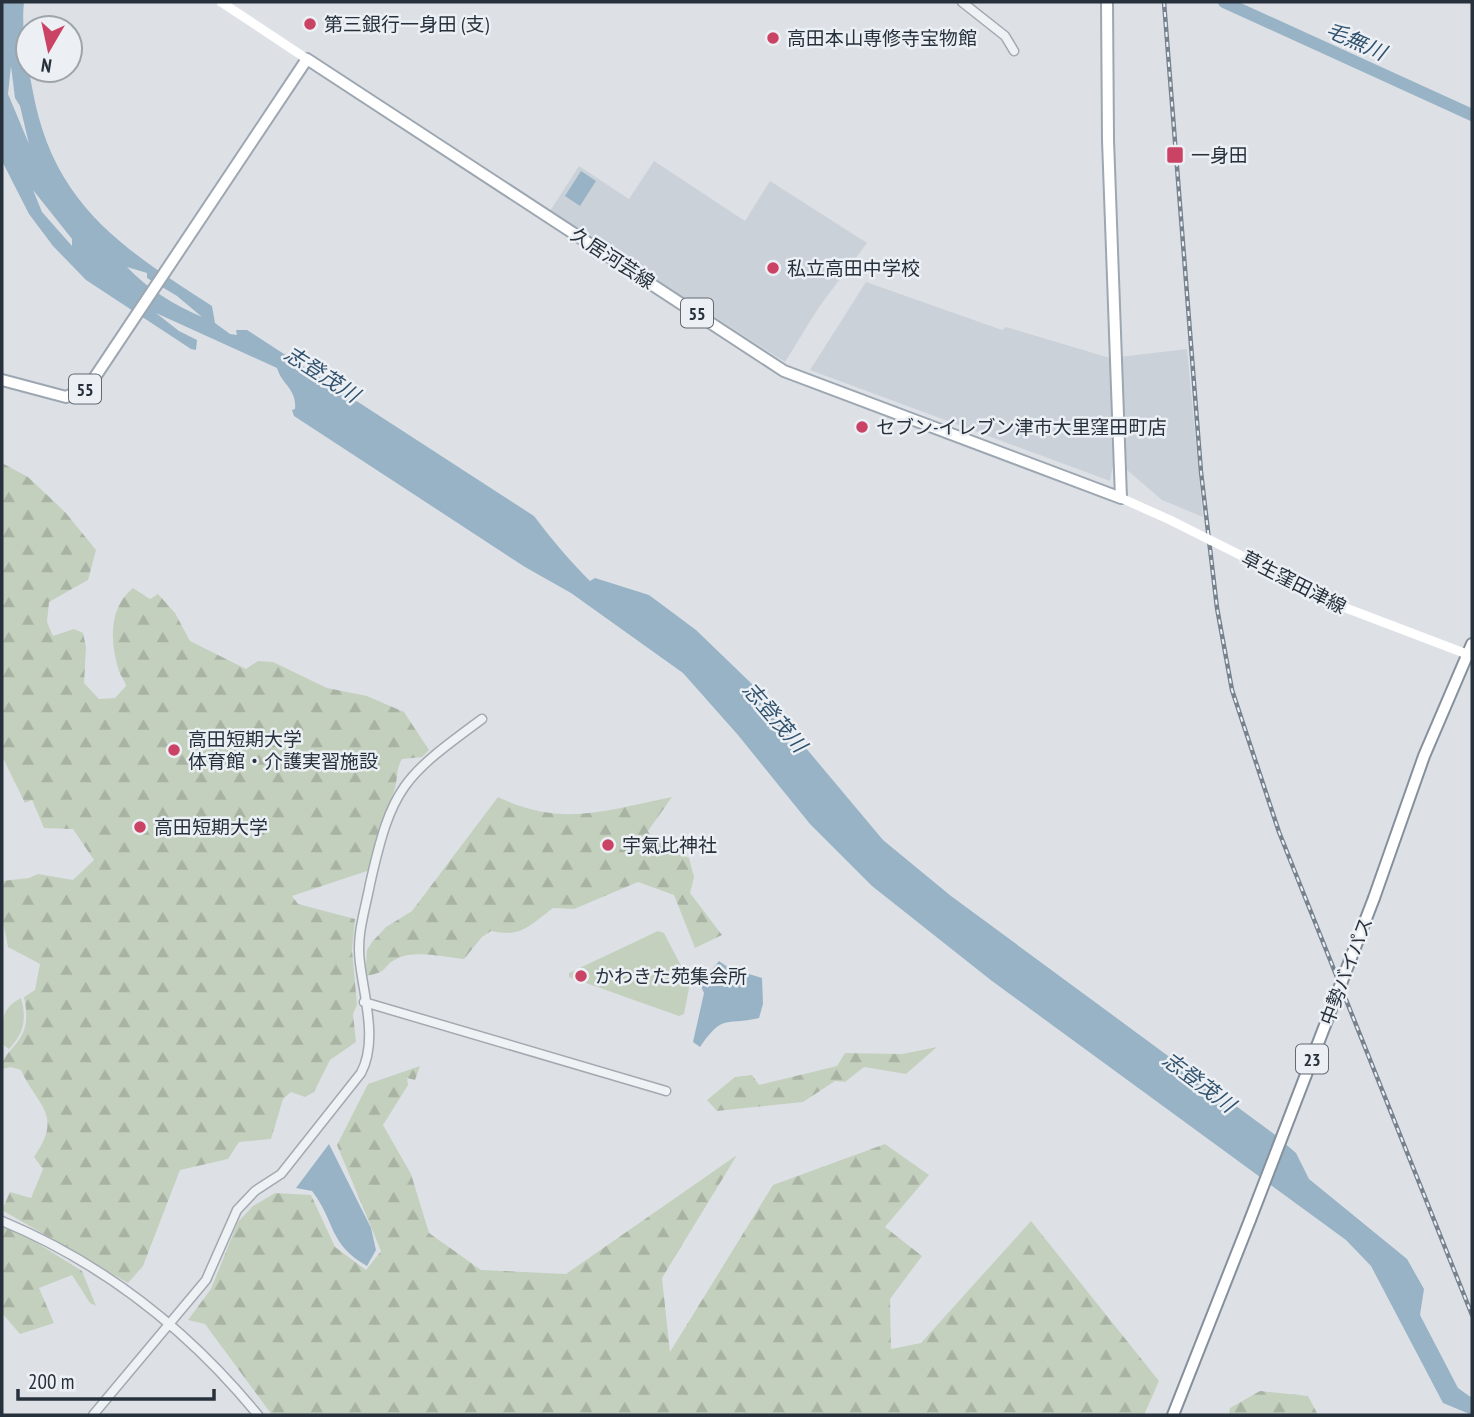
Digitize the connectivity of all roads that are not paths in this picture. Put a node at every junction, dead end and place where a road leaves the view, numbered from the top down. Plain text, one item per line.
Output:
1 (221, 2) edge
2 (962, 2) edge
3 (1107, 2) edge
4 (1014, 51) dead end
5 (307, 58) junction
6 (2, 380) edge
7 (1121, 498) junction
8 (1471, 652) edge
9 (482, 719) dead end
10 (364, 1002) junction
11 (667, 1091) dead end
12 (2, 1221) edge
13 (171, 1323) junction
14 (93, 1415) edge
15 (258, 1415) edge
16 (1173, 1415) edge

1 - 5 main road
2 - 4 street
3 - 7 main road
5 - 6 main road, 55
5 - 7 main road, 久居河芸線 / 55
7 - 8 main road, 草生窪田津線, bridge
8 - 16 main road, 中勢バイパス / 23, bridge
9 - 10 street
10 - 11 street
10 - 13 street
12 - 13 street
13 - 14 street
13 - 15 street

